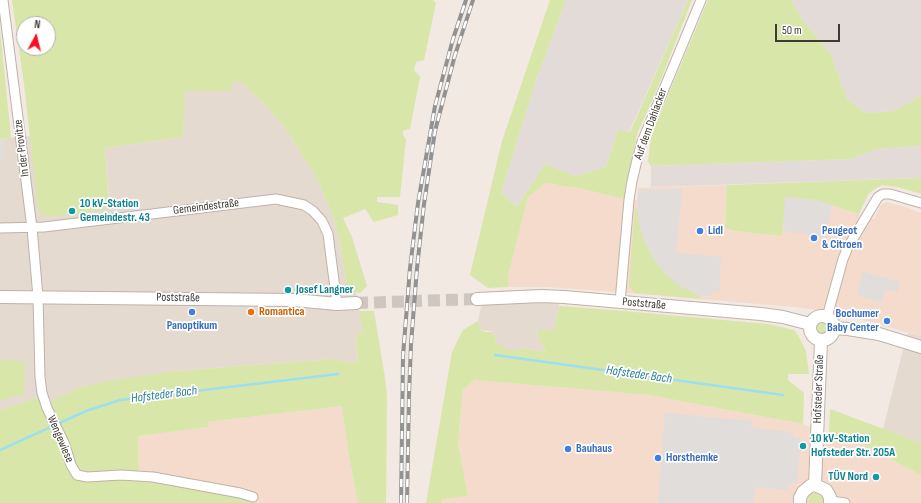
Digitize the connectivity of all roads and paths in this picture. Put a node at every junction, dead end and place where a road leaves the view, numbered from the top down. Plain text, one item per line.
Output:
1 (3, 0) edge
2 (700, 0) edge
3 (921, 203) edge
4 (0, 228) edge
5 (32, 228) junction
6 (0, 297) edge
7 (38, 297) junction
8 (477, 299) tunnel mouth
9 (620, 302) junction
10 (356, 303) tunnel mouth
11 (337, 304) junction
12 (827, 317) junction
13 (810, 324) junction
14 (834, 328) junction
15 (821, 341) junction
16 (921, 347) edge
17 (815, 485) junction
18 (253, 497) dead end
19 (830, 502) edge
20 (800, 503) edge
21 (845, 503) edge

1 - 5 street, In der Provitze
2 - 9 street, Auf dem Dahlacker
3 - 12 street
4 - 5 street, Gemeindestraße
5 - 7 street, In der Provitze
5 - 11 street, Gemeindestraße
6 - 7 street, Poststraße
7 - 11 street, Poststraße
7 - 18 street, Wengewiese
8 - 9 street, Poststraße
9 - 13 street, Poststraße
10 - 11 street, Poststraße
12 - 13 street
12 - 14 street
13 - 15 street
14 - 15 street
14 - 16 street
15 - 17 street, Hofsteder Straße
17 - 19 street
17 - 20 street
19 - 21 street

